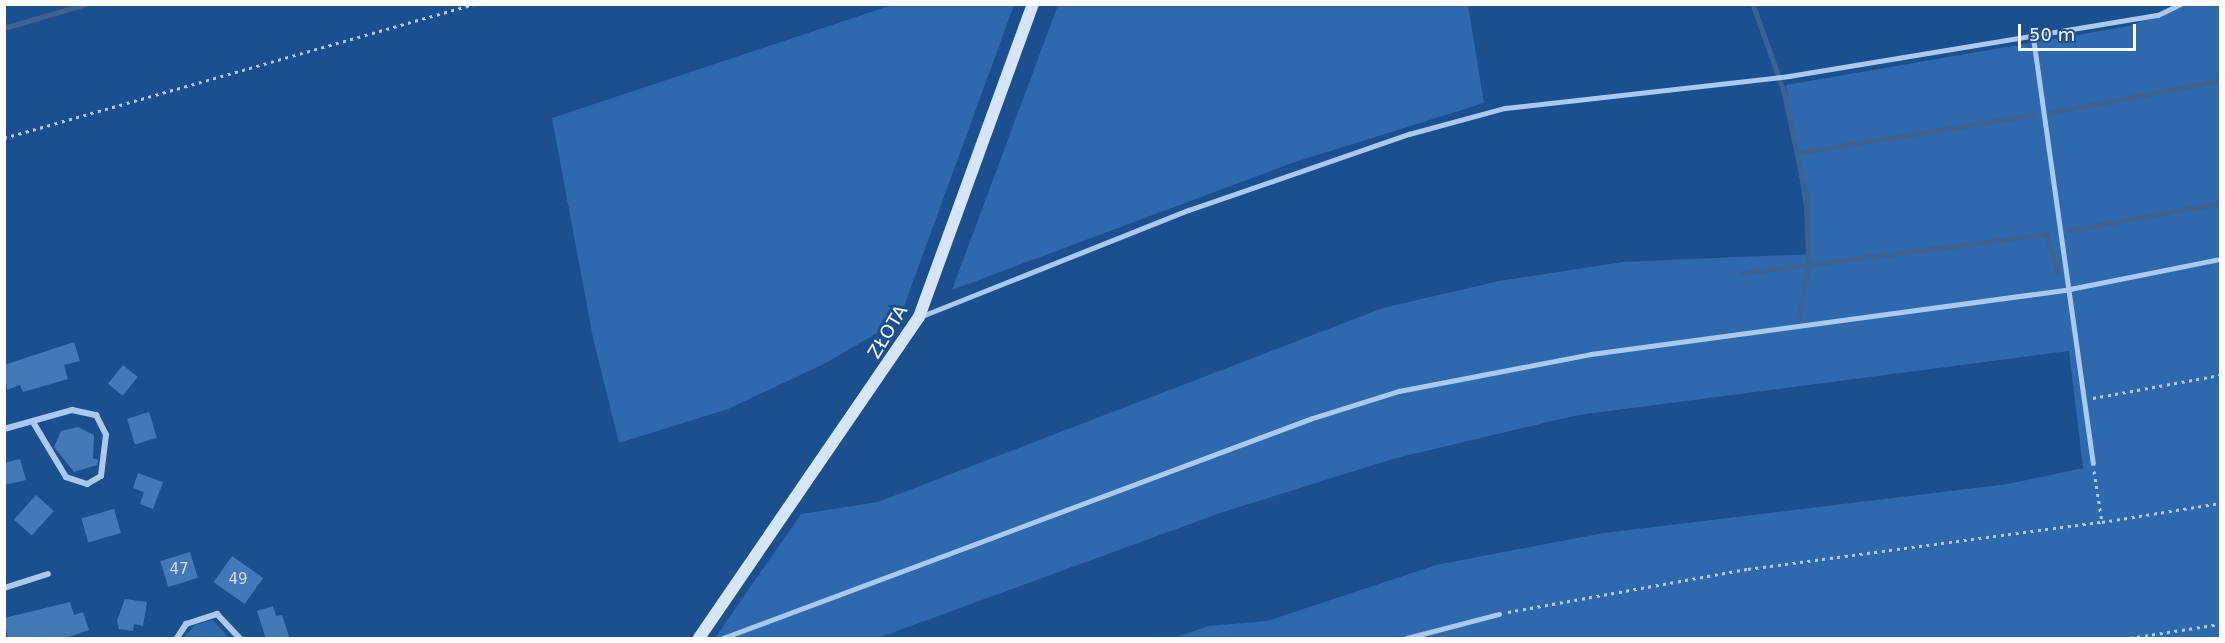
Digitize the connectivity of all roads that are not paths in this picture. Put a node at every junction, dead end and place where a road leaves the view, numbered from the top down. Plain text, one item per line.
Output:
1 (1033, 4) edge
2 (2181, 4) edge
3 (2033, 34) junction
4 (2220, 259) edge
5 (2070, 289) junction
6 (919, 317) junction
7 (33, 422) junction
8 (4, 429) edge
9 (2093, 463) road end
10 (48, 574) dead end
11 (4, 588) edge
12 (1499, 614) road end
13 (177, 639) edge
14 (239, 639) edge
15 (699, 639) edge
16 (723, 639) edge
17 (1407, 639) edge

1 - 6 street, ZŁOTA
2 - 3 lane
3 - 5 lane
3 - 6 lane
4 - 5 lane
5 - 9 lane
5 - 16 lane
6 - 15 street, ZŁOTA
7 - 7 street
7 - 8 street
10 - 11 street
12 - 17 lane
13 - 14 street

